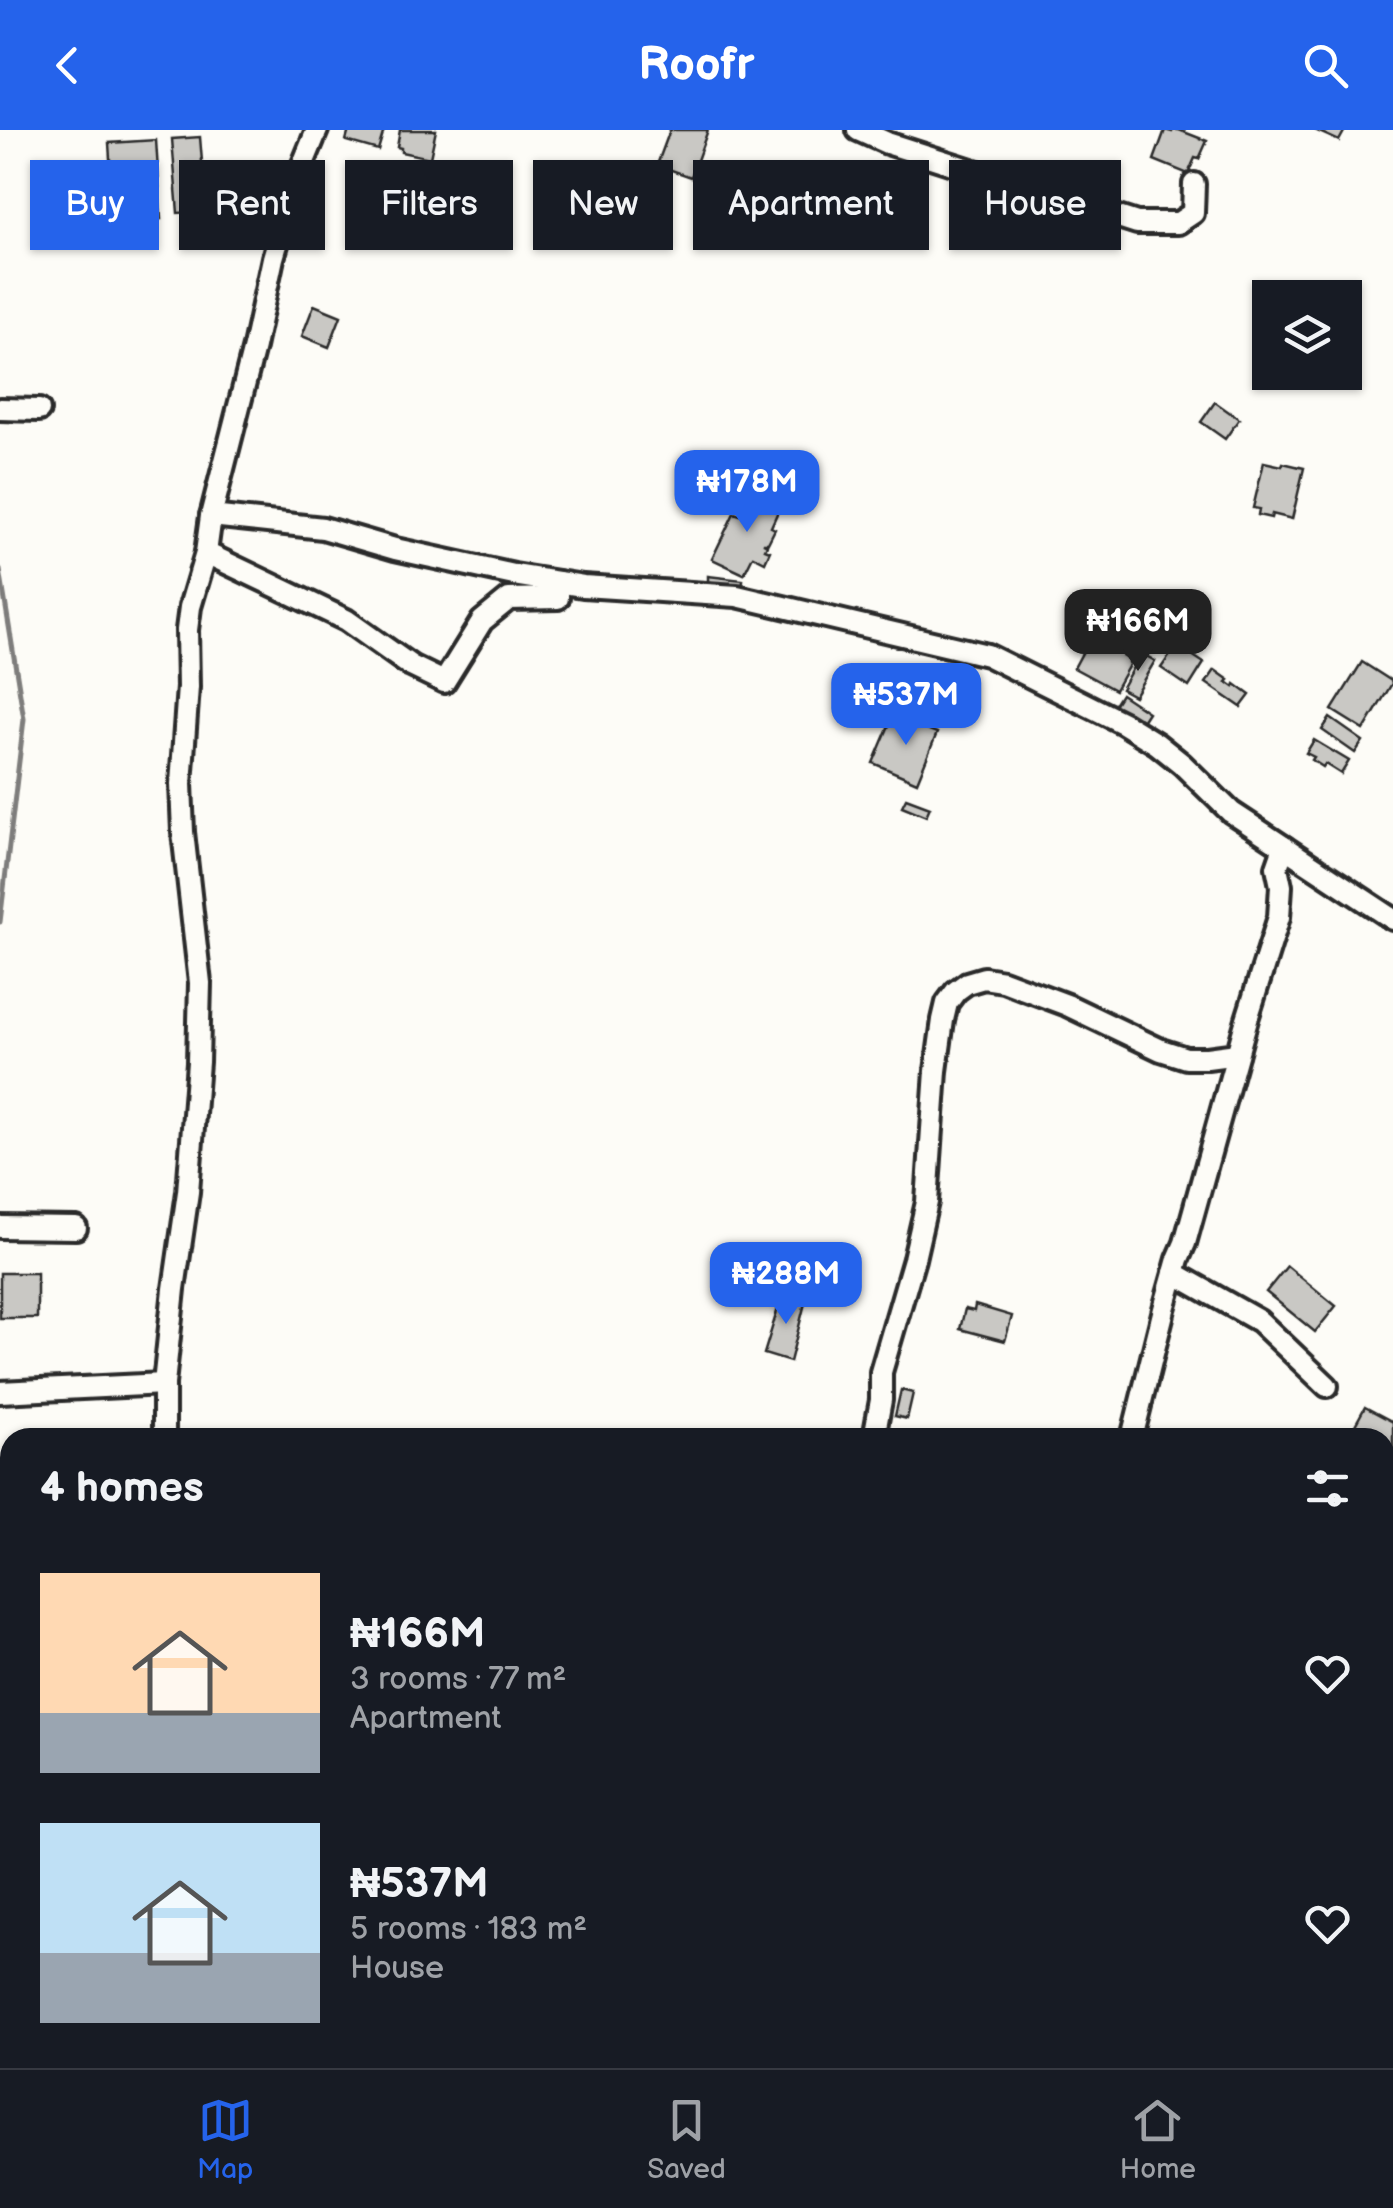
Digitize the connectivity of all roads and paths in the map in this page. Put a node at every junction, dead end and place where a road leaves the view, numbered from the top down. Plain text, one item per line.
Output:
1 (317, 130) edge
2 (858, 130) edge
3 (1194, 184) dead end
4 (0, 409) edge
5 (38, 410) dead end
6 (212, 516) junction
7 (206, 552) junction
8 (558, 582) junction
9 (1284, 847) junction
10 (1393, 919) edge
11 (1237, 1054) junction
12 (0, 1226) edge
13 (76, 1228) dead end
14 (1174, 1273) junction
15 (164, 1384) junction
16 (1327, 1386) dead end
17 (0, 1392) edge
18 (164, 1428) edge
19 (876, 1428) edge
20 (1135, 1428) edge

1 - 6 street
2 - 3 street
4 - 5 street
6 - 7 street
6 - 8 street
7 - 8 street
7 - 15 street
8 - 9 street
9 - 10 street
9 - 11 street
11 - 14 street
11 - 19 street
12 - 13 street
14 - 16 street
14 - 20 street
15 - 17 street
15 - 18 street

